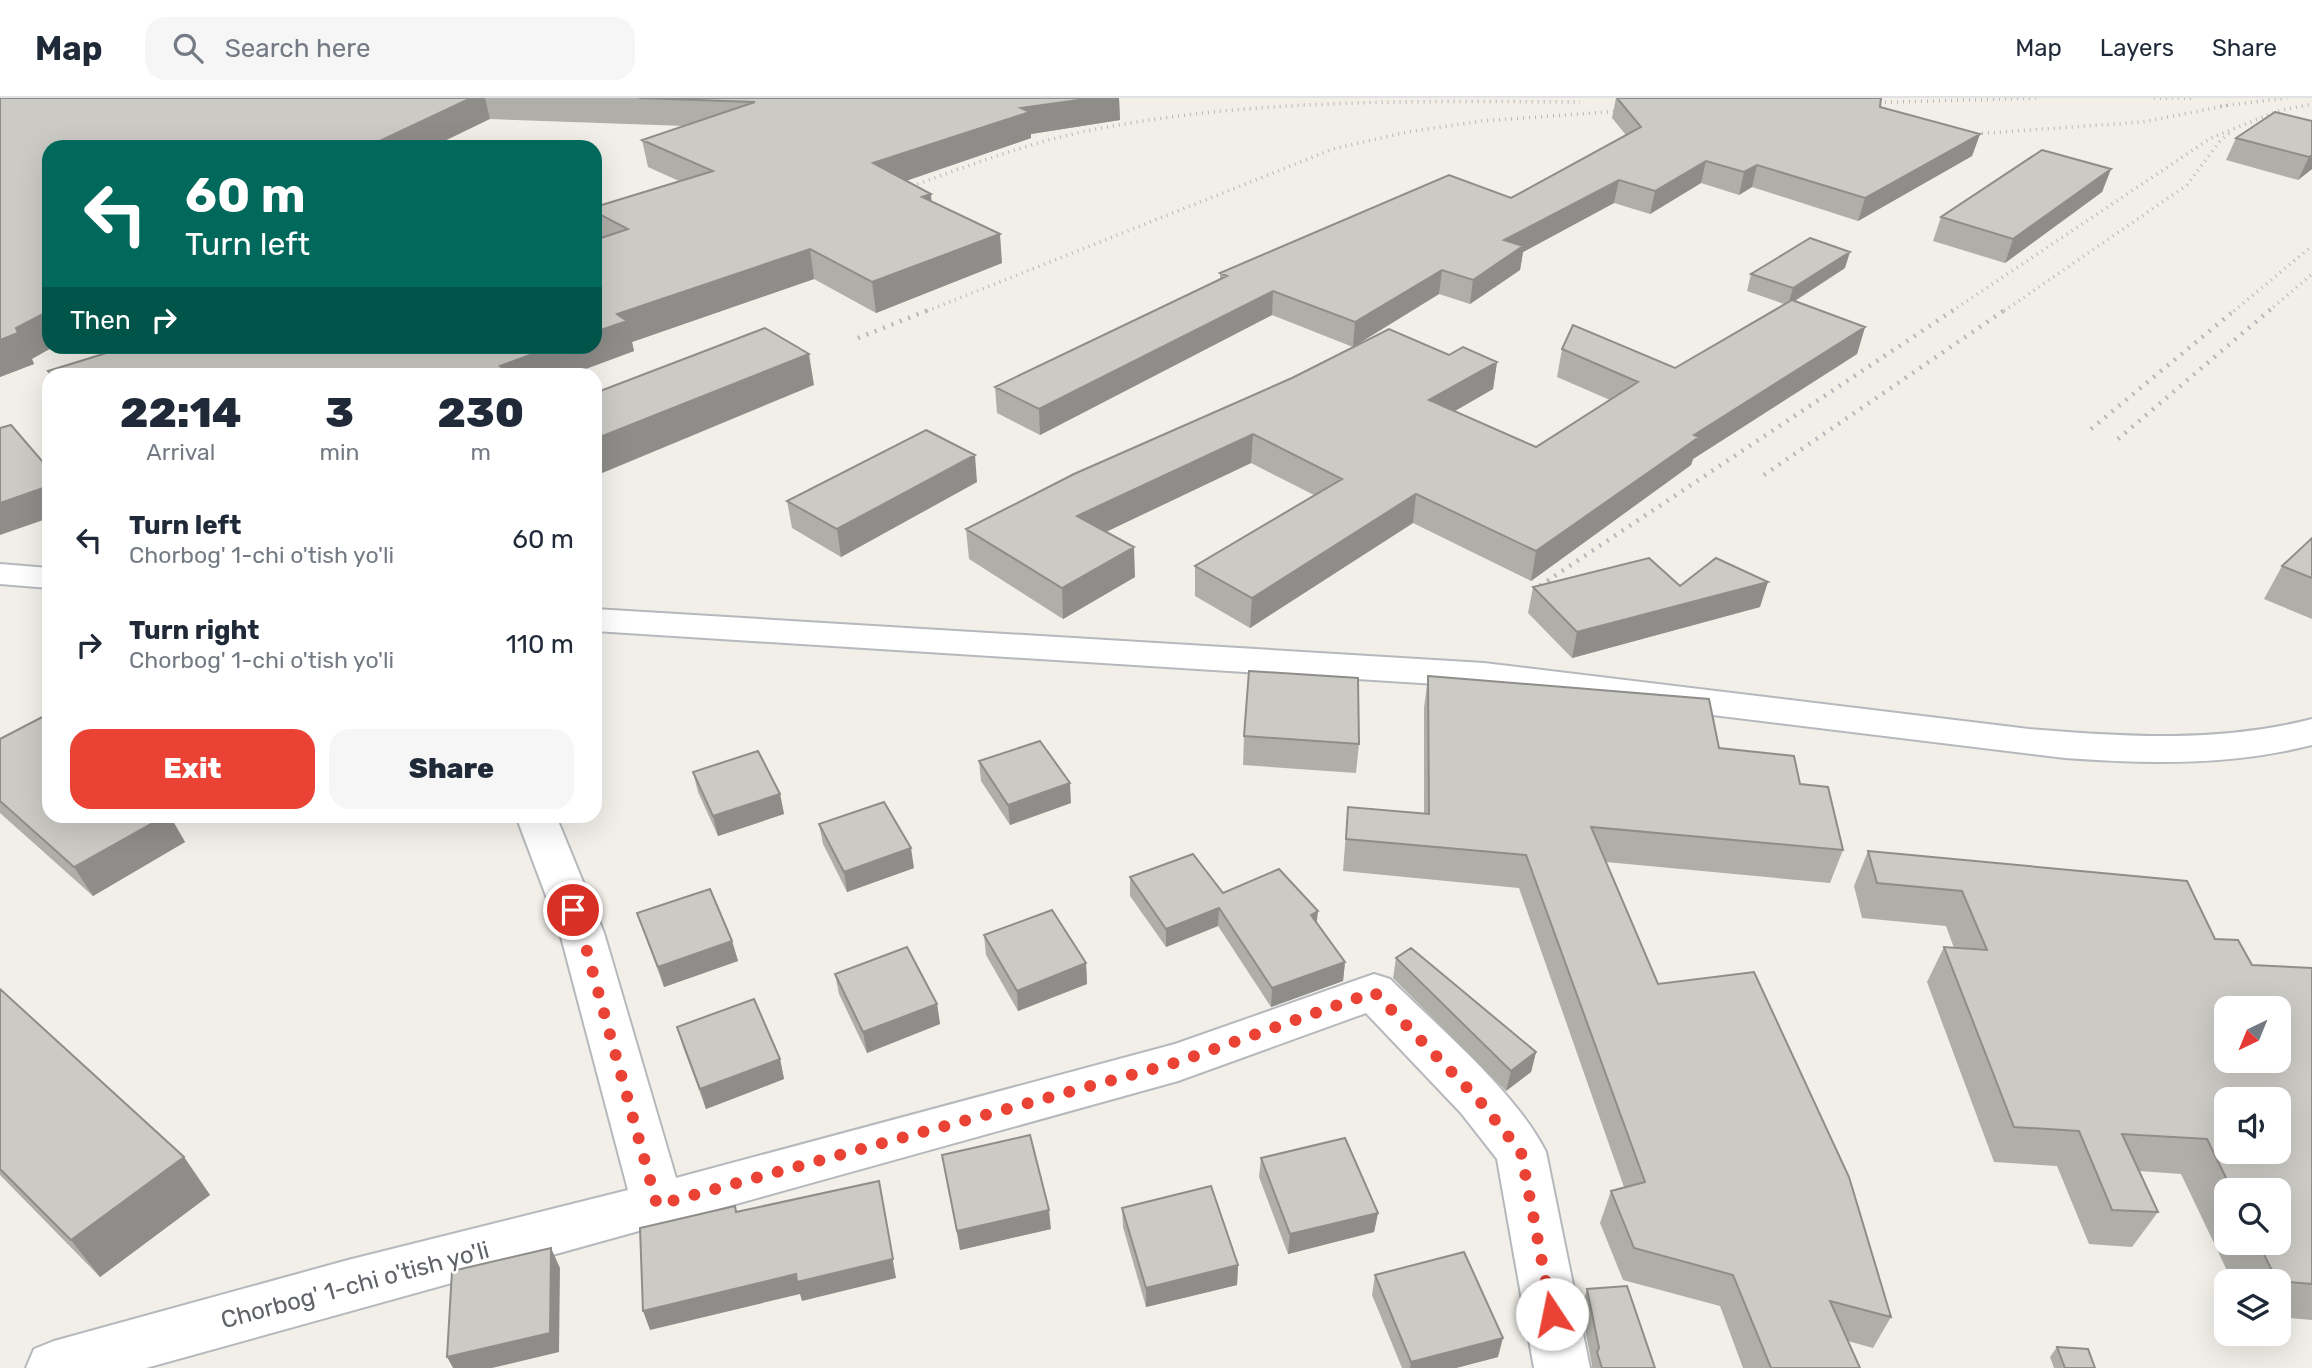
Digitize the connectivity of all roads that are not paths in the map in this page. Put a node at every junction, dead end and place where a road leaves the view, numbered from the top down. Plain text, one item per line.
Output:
1 (0, 574) edge
2 (42, 577) edge
3 (602, 620) edge
4 (2312, 732) edge
5 (539, 823) edge
6 (657, 1205) junction
7 (54, 1368) edge
8 (1562, 1368) edge

1 - 2 street
3 - 4 street
5 - 6 street
6 - 7 street, Chorbog' 1-chi o'tish yo'li
6 - 8 street, Chorbog' 1-chi o'tish yo'li

